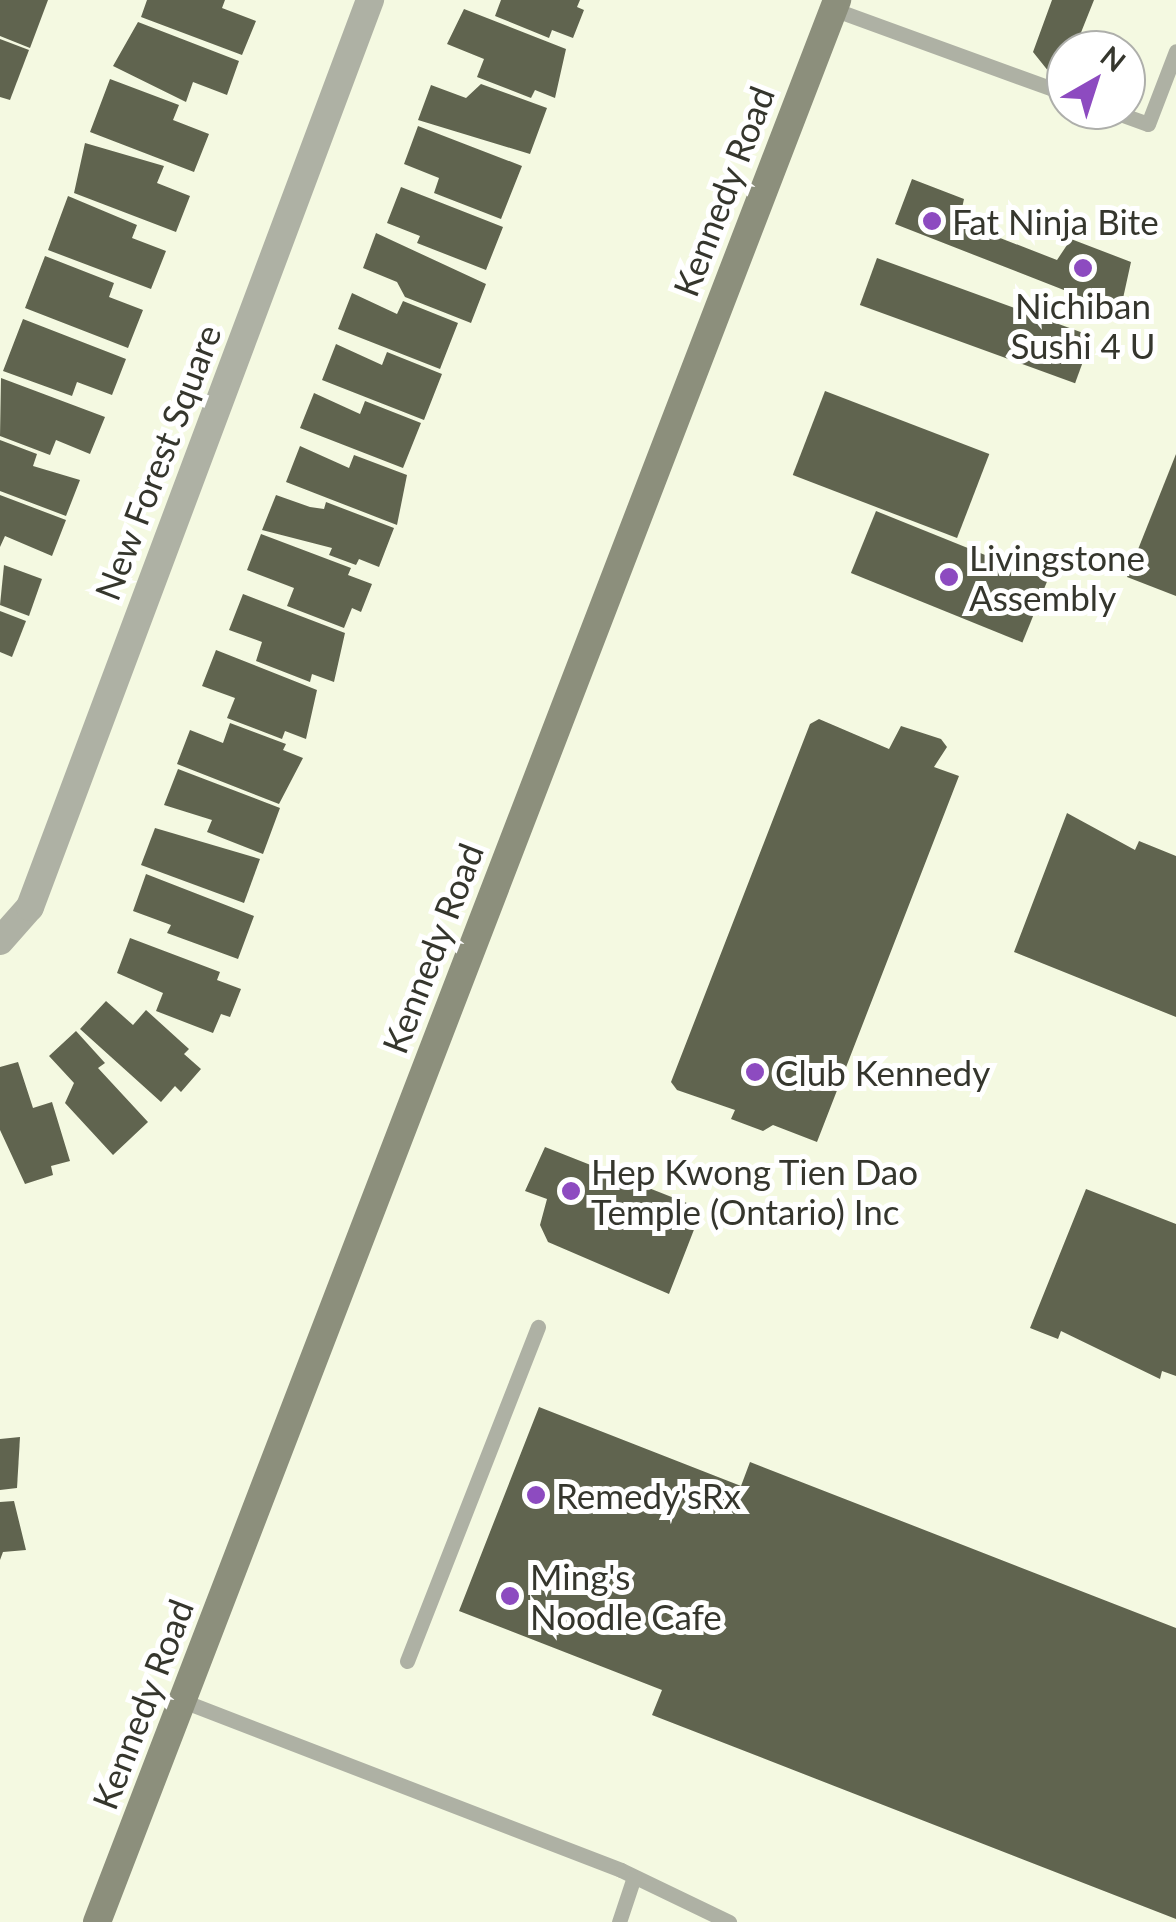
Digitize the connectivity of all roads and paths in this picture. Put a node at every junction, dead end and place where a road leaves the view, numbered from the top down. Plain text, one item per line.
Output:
1 (370, 0) edge
2 (835, 4) edge
3 (1176, 51) edge
4 (1046, 86) edge
5 (1146, 123) edge
6 (0, 941) edge
7 (538, 1327) dead end
8 (407, 1661) dead end
9 (184, 1701) junction
10 (634, 1877) junction
11 (97, 1922) edge
12 (619, 1922) edge
13 (729, 1922) edge

1 - 6 street, New Forest Square
2 - 4 lane
2 - 9 main road, Kennedy Road
3 - 5 lane
7 - 8 lane
9 - 10 lane
9 - 11 main road, Kennedy Road
10 - 12 lane
10 - 13 lane

